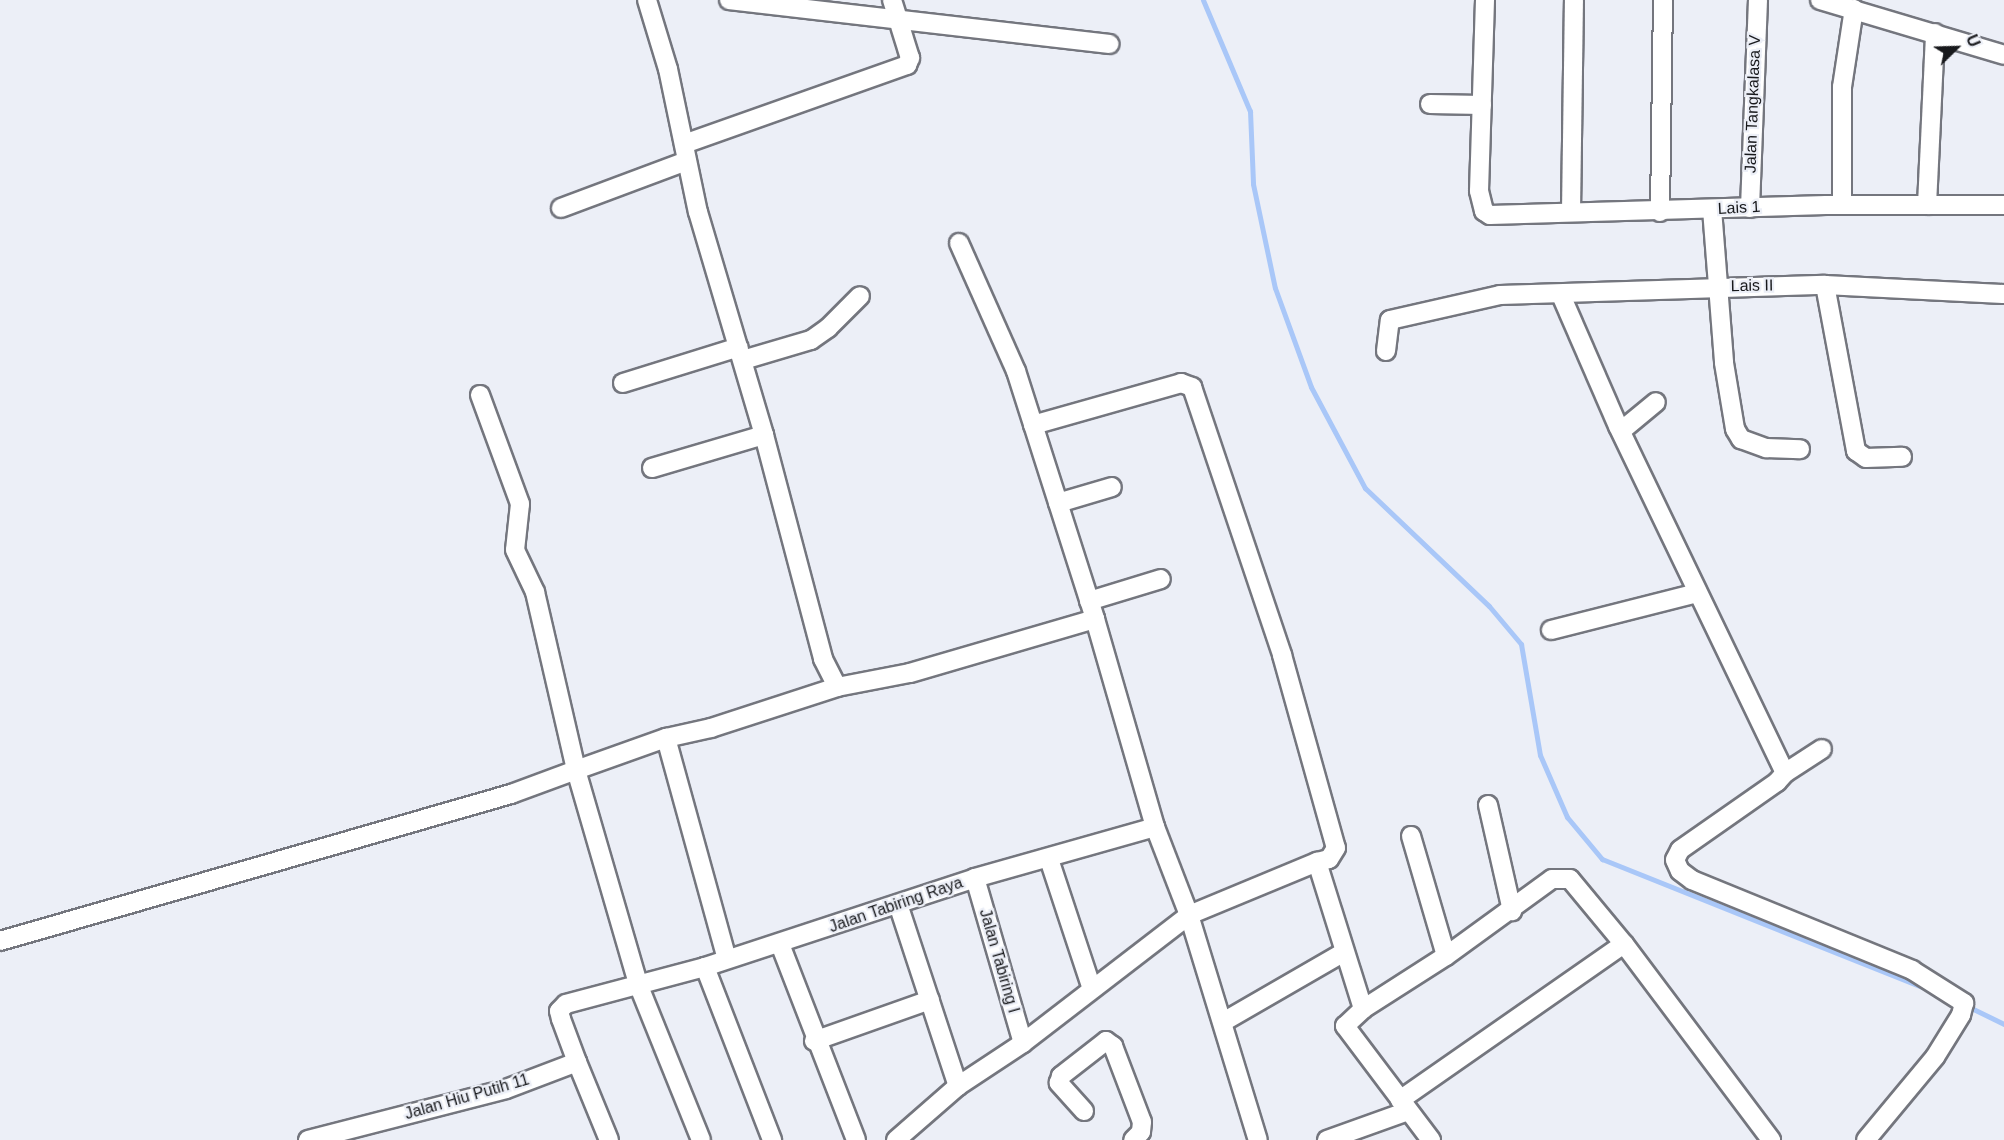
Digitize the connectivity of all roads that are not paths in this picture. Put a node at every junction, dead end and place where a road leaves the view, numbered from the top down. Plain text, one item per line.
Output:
1 (647, 0) edge
2 (729, 0) edge
3 (892, 0) edge
4 (1485, 0) edge
5 (1574, 0) edge
6 (1663, 0) edge
7 (1758, 0) edge
8 (1820, 0) edge
9 (1854, 9) junction
10 (1935, 33) junction
11 (1109, 44) dead end
12 (2004, 55) edge
13 (1430, 104) dead end
14 (1482, 105) junction
15 (686, 152) junction
16 (1927, 205) junction
17 (2004, 205) edge
18 (1842, 206) junction
19 (561, 208) dead end
20 (1750, 208) junction
21 (1712, 210) junction
22 (1571, 212) junction
23 (1660, 212) junction
24 (959, 243) dead end
25 (1825, 285) junction
26 (1718, 287) junction
27 (2004, 294) edge
28 (1560, 295) junction
29 (860, 296) dead end
30 (1386, 351) dead end
31 (741, 353) junction
32 (623, 383) dead end
33 (480, 395) dead end
34 (1656, 402) dead end
35 (1033, 425) junction
36 (1621, 431) junction
37 (764, 435) junction
38 (1800, 449) dead end
39 (1902, 457) dead end
40 (651, 468) dead end
41 (1112, 487) dead end
42 (1058, 503) junction
43 (1161, 579) dead end
44 (1697, 593) junction
45 (1089, 601) junction
46 (1095, 619) junction
47 (1551, 630) dead end
48 (837, 687) junction
49 (666, 738) junction
50 (1822, 749) dead end
51 (576, 770) junction
52 (1785, 773) junction
53 (1488, 805) dead end
54 (1155, 827) junction
55 (1410, 836) dead end
56 (1049, 859) junction
57 (1317, 862) junction
58 (975, 878) junction
59 (898, 904) junction
60 (1512, 911) junction
61 (1189, 915) junction
62 (0, 941) edge
63 (780, 944) junction
64 (1624, 944) junction
65 (1344, 952) junction
66 (1446, 956) junction
67 (727, 959) junction
68 (705, 967) junction
69 (638, 984) junction
70 (1092, 989) junction
71 (930, 1000) junction
72 (1363, 1009) junction
73 (1223, 1022) junction
74 (814, 1041) junction
75 (1023, 1043) junction
76 (577, 1062) junction
77 (958, 1086) junction
78 (1404, 1105) junction
79 (1084, 1111) dead end
80 (308, 1140) edge
81 (609, 1140) edge
82 (701, 1140) edge
83 (772, 1140) edge
84 (856, 1140) edge
85 (896, 1140) edge
86 (1133, 1140) edge
87 (1258, 1140) edge
88 (1327, 1140) edge
89 (1431, 1140) edge
90 (1771, 1140) edge
91 (1866, 1140) edge

1 - 15 street
2 - 11 street
3 - 15 street
4 - 14 street
5 - 22 street
6 - 23 street
7 - 20 street, Jalan Tangkalasa V
8 - 9 street
9 - 10 street
9 - 18 street
10 - 12 street
10 - 16 street
13 - 14 street
14 - 22 street, Lais 1
15 - 19 street
15 - 31 street
16 - 17 street, Lais 1
16 - 18 street, Lais 1
18 - 20 street, Lais 1
20 - 21 street, Lais 1
21 - 23 street, Lais 1
21 - 26 street
22 - 23 street, Lais 1
24 - 35 street
25 - 26 street, Lais II
25 - 27 street, Lais II
25 - 39 street
26 - 28 street, Lais II
26 - 38 street
28 - 30 street, Lais II
28 - 36 street
29 - 31 street
31 - 32 street
31 - 37 street
33 - 51 street
34 - 36 street
35 - 42 street
35 - 57 street
36 - 44 street
37 - 40 street
37 - 48 street
41 - 42 street
42 - 45 street
43 - 45 street
44 - 47 street
44 - 52 street
45 - 46 street
46 - 48 street
46 - 54 street
48 - 49 street
49 - 51 street
49 - 67 street
50 - 52 street
51 - 62 street
51 - 69 street
52 - 91 street
53 - 60 street
54 - 56 street, Jalan Tabiring Raya
54 - 61 street
55 - 66 street
56 - 58 street, Jalan Tabiring Raya
56 - 70 street
57 - 61 street
57 - 65 street
58 - 59 street, Jalan Tabiring Raya
58 - 75 street, Jalan Tabiring I
59 - 63 street, Jalan Tabiring Raya
59 - 71 street
60 - 64 street
60 - 66 street
61 - 70 street
61 - 73 street
63 - 67 street, Jalan Tabiring Raya
63 - 74 street
64 - 78 street
64 - 90 street
65 - 72 street
65 - 73 street
66 - 72 street
67 - 68 street, Jalan Tabiring Raya
68 - 69 street, Jalan Tabiring Raya
68 - 83 street
69 - 76 street, Jalan Tabiring Raya
69 - 82 street
70 - 75 street
71 - 74 street
71 - 77 street
72 - 78 street
73 - 87 street
74 - 84 street
75 - 77 street
76 - 80 street, Jalan Hiu Putih 11
76 - 81 street
77 - 85 street
78 - 88 street
78 - 89 street
79 - 86 street

